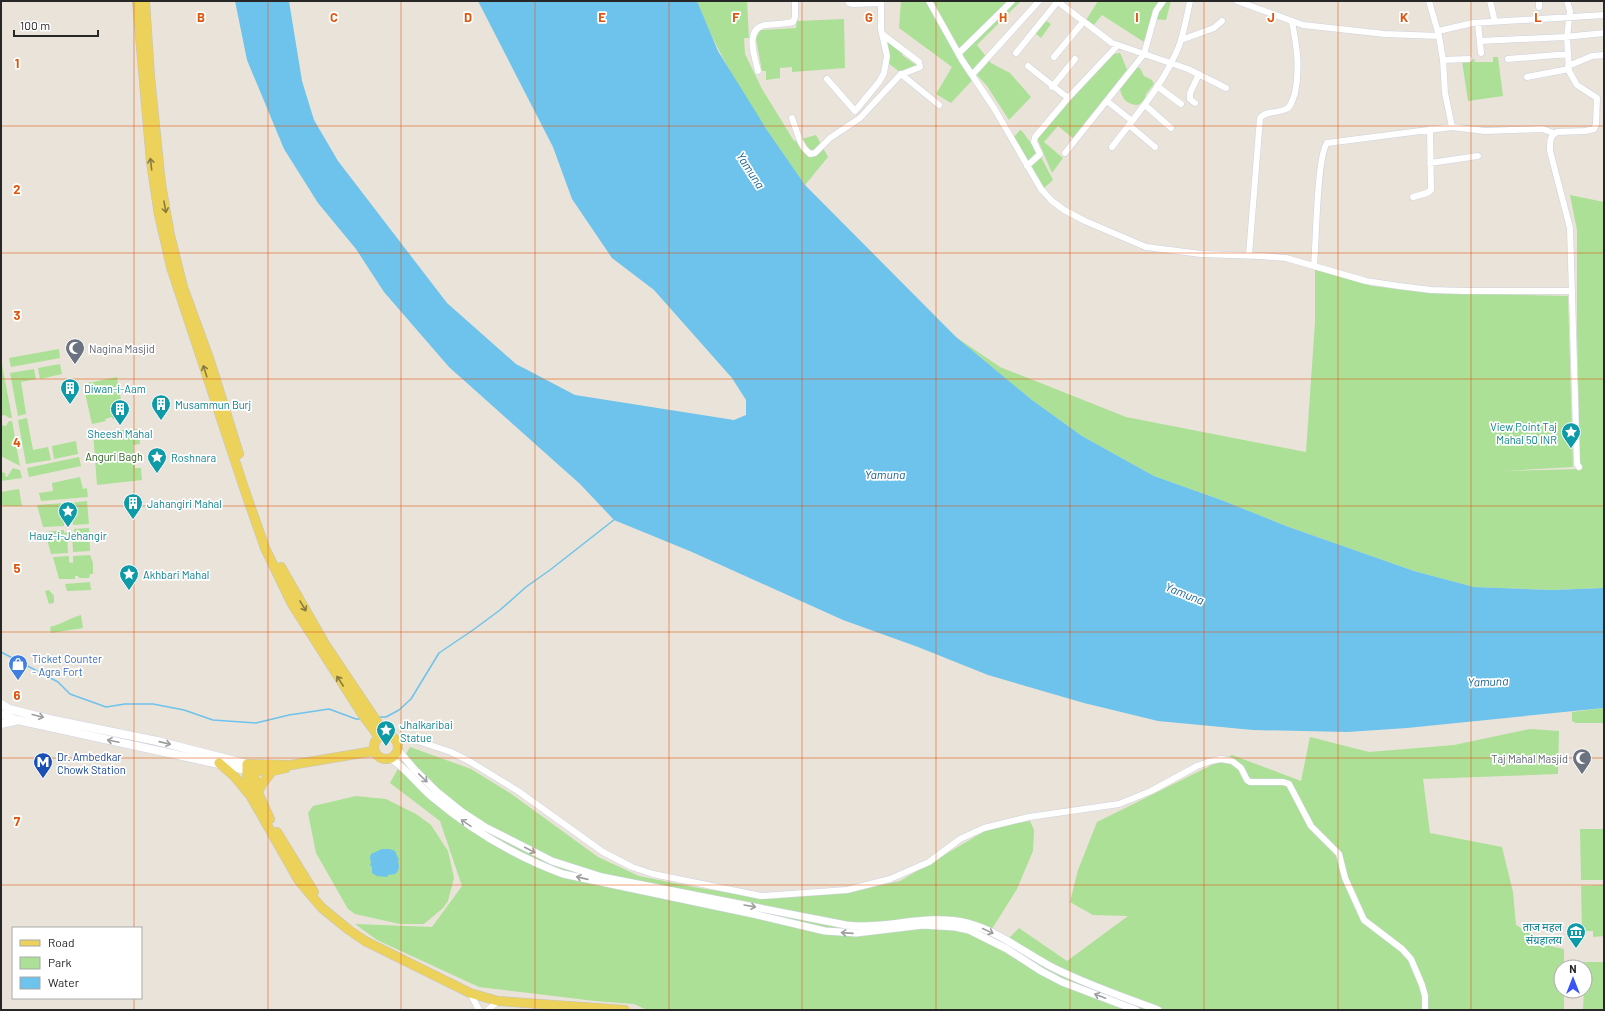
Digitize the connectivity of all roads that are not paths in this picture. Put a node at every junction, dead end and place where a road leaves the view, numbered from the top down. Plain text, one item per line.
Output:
1 (137, 1) edge
2 (144, 1) edge
3 (795, 1) edge
4 (848, 1) edge
5 (929, 1) edge
6 (1012, 1) edge
7 (1039, 1) edge
8 (1057, 1) edge
9 (1163, 1) edge
10 (1190, 1) edge
11 (1237, 1) edge
12 (1430, 1) edge
13 (1490, 1) edge
14 (1567, 1) edge
15 (881, 2) edge
16 (1066, 4) edge
17 (1604, 14) edge
18 (1569, 17) junction
19 (1222, 21) dead end
20 (1083, 22) junction
21 (1292, 22) junction
22 (1495, 22) junction
23 (1478, 23) junction
24 (1438, 33) junction
25 (1604, 33) edge
26 (882, 34) junction
27 (1567, 37) junction
28 (1181, 40) junction
29 (1480, 41) junction
30 (1118, 46) junction
31 (959, 53) junction
32 (1016, 53) dead end
33 (1481, 53) dead end
34 (1144, 54) junction
35 (1568, 54) junction
36 (1604, 55) edge
37 (1054, 57) dead end
38 (1075, 59) dead end
39 (1469, 59) dead end
40 (1508, 59) dead end
41 (1443, 60) junction
42 (1170, 63) junction
43 (1028, 66) dead end
44 (1568, 68) junction
45 (758, 71) dead end
46 (901, 74) junction
47 (1199, 74) junction
48 (972, 75) junction
49 (1527, 77) dead end
50 (827, 79) dead end
51 (1157, 86) junction
52 (1052, 87) junction
53 (1226, 88) dead end
54 (1068, 98) junction
55 (1107, 101) junction
56 (1194, 103) dead end
57 (1181, 104) dead end
58 (939, 105) dead end
59 (1145, 105) junction
60 (792, 118) dead end
61 (1130, 123) junction
62 (1452, 127) junction
63 (1171, 128) dead end
64 (1430, 129) junction
65 (1553, 134) junction
66 (1112, 146) dead end
67 (1155, 147) dead end
68 (1065, 153) dead end
69 (1478, 156) dead end
70 (1430, 163) junction
71 (1027, 166) junction
72 (1413, 197) dead end
73 (1249, 255) junction
74 (1314, 266) junction
75 (1572, 291) junction
76 (1579, 467) dead end
77 (1, 704) edge
78 (9, 709) junction
79 (364, 711) junction
80 (1, 715) edge
81 (18, 720) junction
82 (1, 724) edge
83 (383, 736) junction
84 (397, 745) junction
85 (374, 751) junction
86 (390, 758) junction
87 (219, 763) junction
88 (291, 765) junction
89 (250, 768) junction
90 (272, 771) junction
91 (254, 794) junction
92 (470, 994) junction
93 (498, 1001) junction
94 (479, 1010) edge
95 (488, 1010) edge
96 (625, 1010) edge
97 (1136, 1010) edge
98 (1158, 1010) edge
99 (1425, 1010) edge

79 -> 1 main road
2 -> 79 main road
3 - 45 street
4 - 15 street
5 - 31 street
6 - 31 street
7 - 48 street
8 - 16 street
8 - 32 street
9 - 34 street
10 - 28 street
11 - 21 street
12 - 24 street
13 - 22 street
14 - 18 street
15 - 26 street
16 - 20 street
17 - 18 street
18 - 22 street
18 - 27 street
19 - 28 street
20 - 30 street
20 - 37 street
21 - 24 street
21 - 73 street
22 - 23 street
23 - 24 street
23 - 29 street
24 - 41 street
25 - 27 street
26 - 46 street
26 - 50 street
27 - 29 street
27 - 35 street
28 - 42 street
29 - 33 street
30 - 34 street
30 - 54 street
31 - 48 street
34 - 42 street
34 - 55 street
35 - 40 street
35 - 44 street
36 - 44 street
38 - 52 street
39 - 41 street
41 - 62 street
42 - 47 street
42 - 51 street
43 - 52 street
44 - 49 street
44 - 65 street
46 - 58 street
46 - 60 street
47 - 53 street
47 - 56 street
48 - 71 street
51 - 57 street
51 - 59 street
52 - 54 street
54 - 71 street
55 - 61 street
55 - 68 street
59 - 61 street
59 - 63 street
61 - 66 street
61 - 67 street
62 - 64 street
62 - 65 street
64 - 70 street
64 - 74 street
65 - 75 street
69 - 70 street
70 - 72 street
71 - 73 street
73 - 74 street
74 - 75 street
75 - 76 street
77 - 78 main road
78 - 80 main road
78 -> 89 main road
79 - 83 main road
80 - 81 main road
81 - 82 main road
87 -> 81 main road
83 - 84 main road
83 - 85 main road
84 - 86 main road
84 -> 98 street
84 - 99 street
85 - 86 main road
85 - 88 main road
97 -> 86 street
87 - 89 main road
87 - 91 main road
88 - 89 main road
88 - 90 main road
89 - 90 main road
89 - 91 main road
90 - 91 main road
91 - 92 main road
92 - 93 main road
92 - 94 street
93 - 95 street
93 - 96 main road

